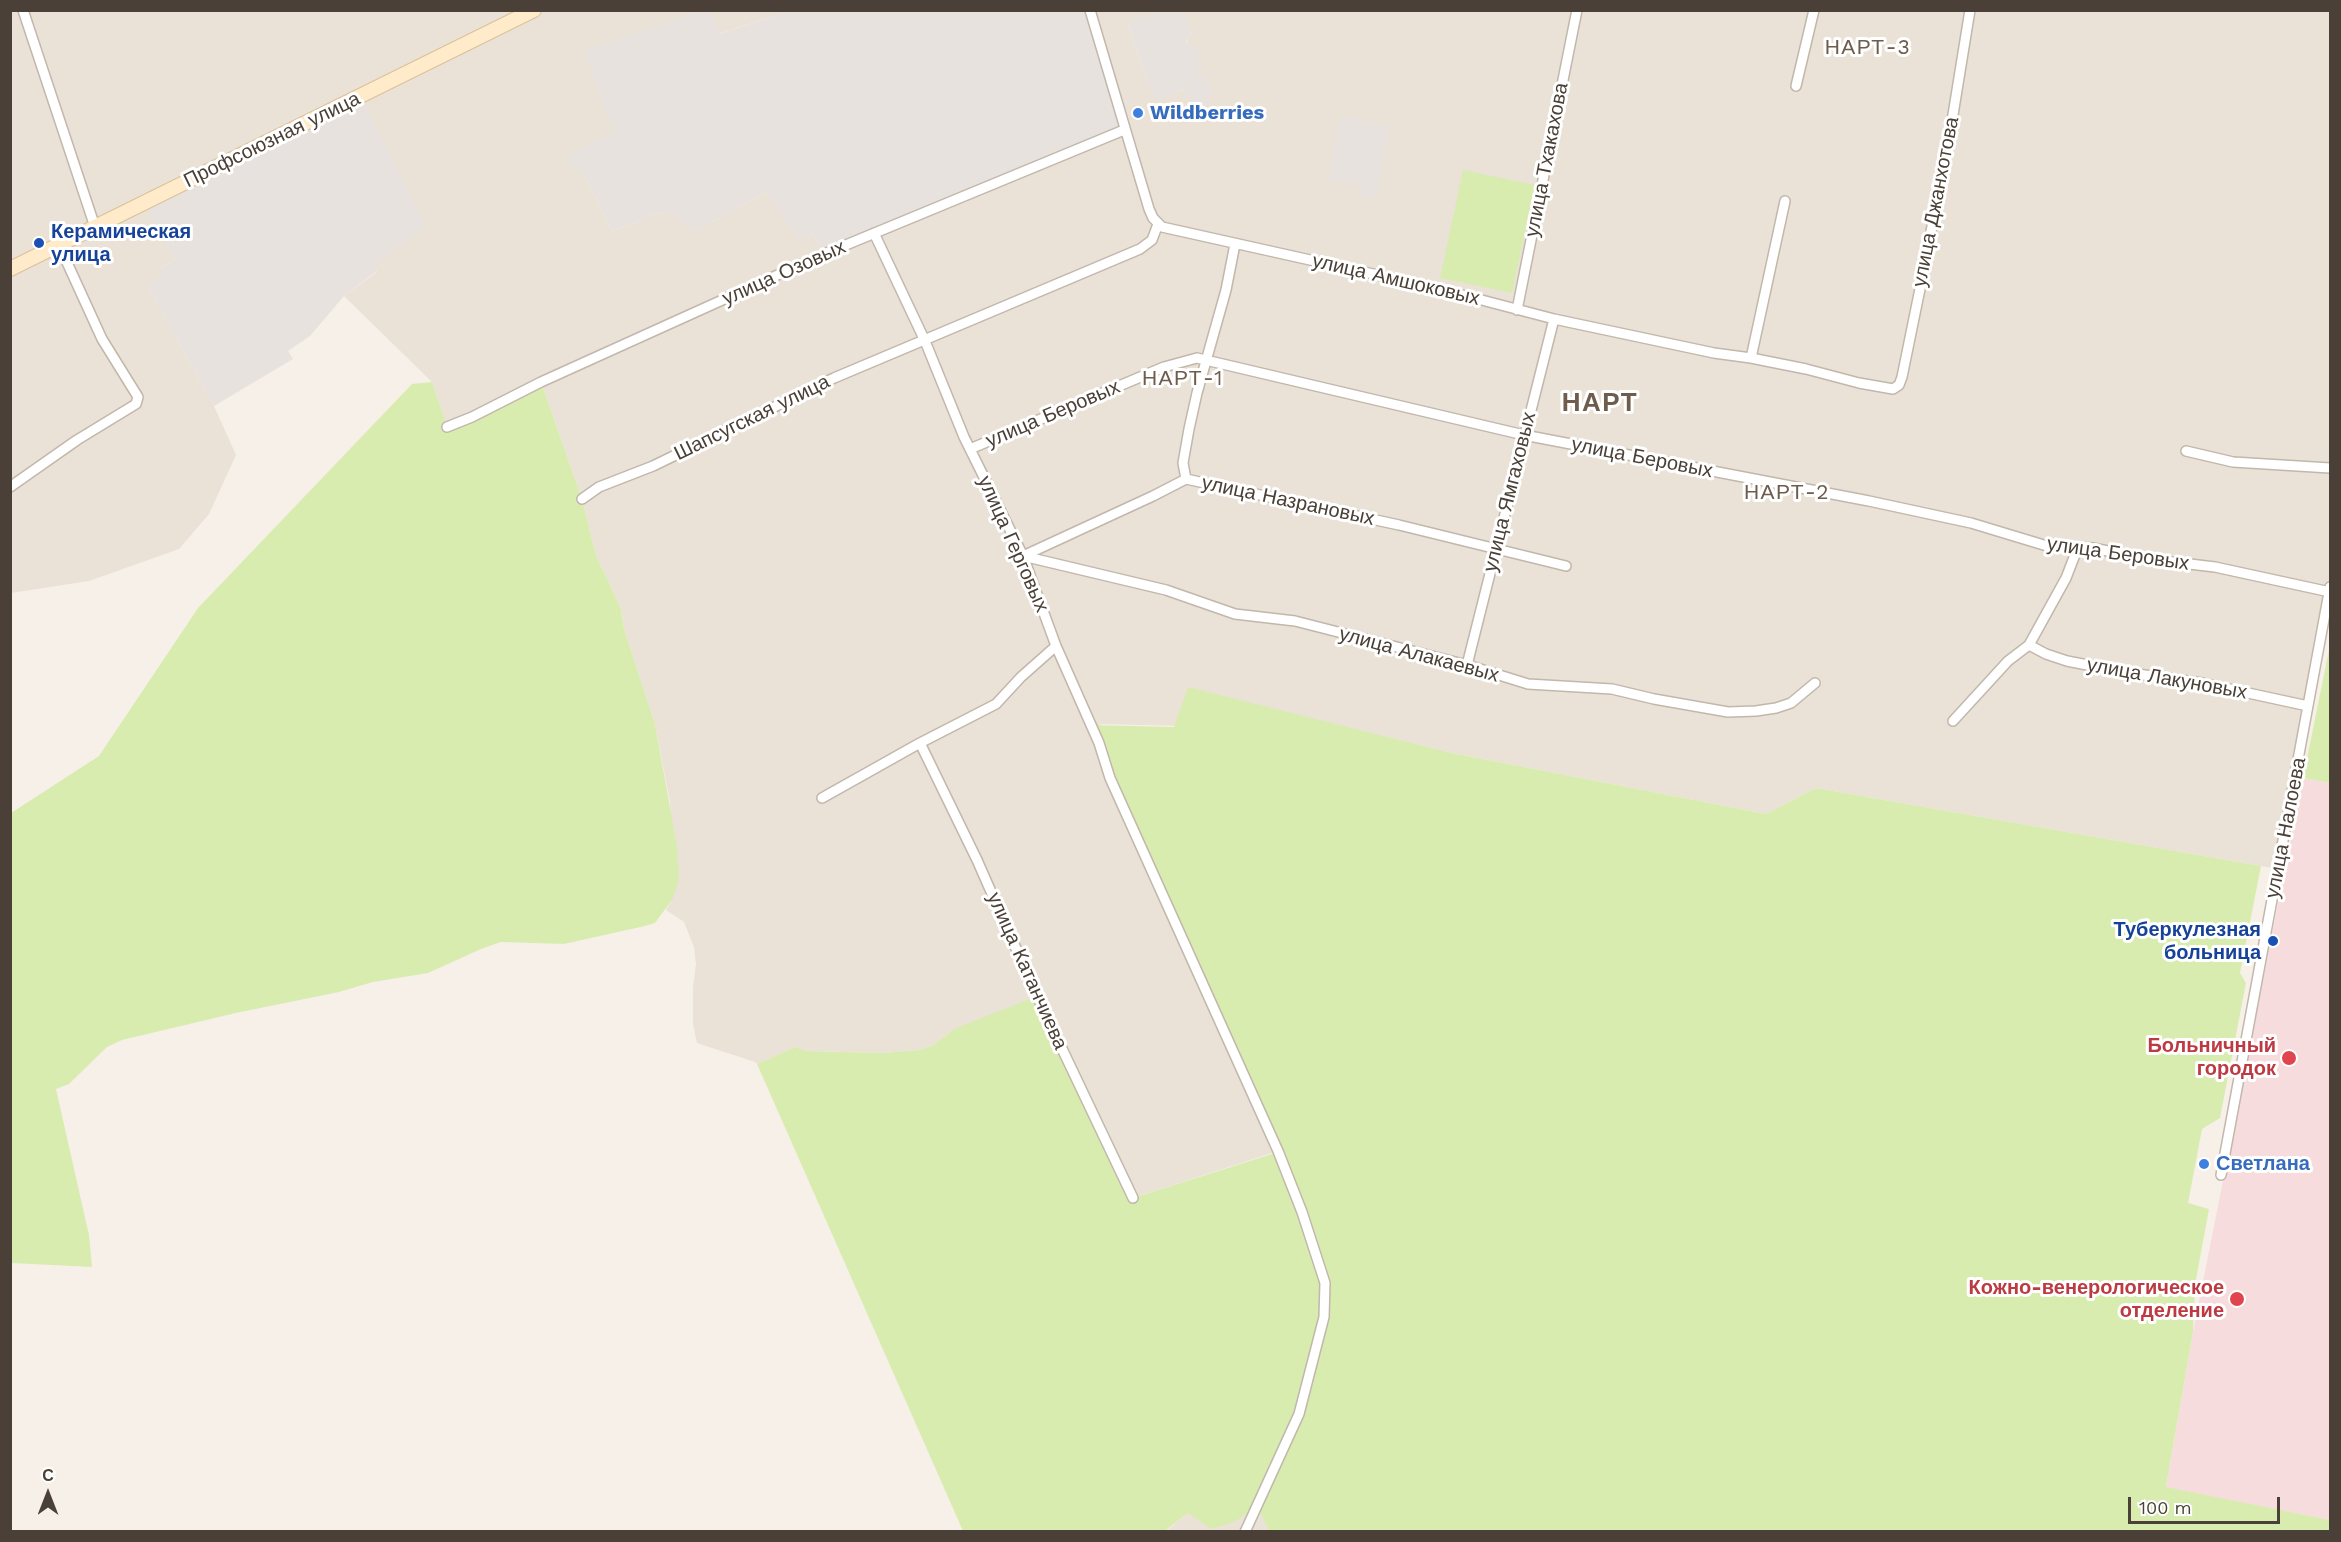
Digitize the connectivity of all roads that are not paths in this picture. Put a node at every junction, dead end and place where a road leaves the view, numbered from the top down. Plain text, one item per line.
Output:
1 (23, 10) edge
2 (534, 10) edge
3 (1090, 10) edge
4 (1577, 10) edge
5 (1814, 10) edge
6 (1970, 10) edge
7 (1796, 86) dead end
8 (1125, 130) junction
9 (1785, 201) dead end
10 (1158, 224) junction
11 (95, 227) junction
12 (874, 233) junction
13 (1235, 244) junction
14 (59, 245) junction
15 (10, 269) edge
16 (1517, 310) junction
17 (1554, 319) junction
18 (925, 341) junction
19 (1752, 358) junction
20 (1206, 359) junction
21 (1893, 389) joint
22 (447, 427) dead end
23 (1524, 435) junction
24 (970, 449) junction
25 (2186, 451) dead end
26 (2331, 468) edge
27 (1186, 479) junction
28 (10, 488) edge
29 (582, 499) dead end
30 (2078, 547) junction
31 (1496, 549) junction
32 (1023, 556) junction
33 (1566, 566) dead end
34 (2330, 590) edge
35 (2028, 645) junction
36 (1056, 646) junction
37 (1467, 665) junction
38 (1815, 683) dead end
39 (2308, 706) junction
40 (1953, 721) dead end
41 (920, 743) junction
42 (822, 798) dead end
43 (2222, 1175) dead end
44 (1133, 1198) dead end
45 (1245, 1532) edge

1 - 11 street
2 - 11 street, Профсоюзная улица
3 - 8 street
4 - 16 street, улица Тхакахова
5 - 7 street
6 - 21 street, улица Джанхотова
8 - 10 street
8 - 12 street, улица Озовых
9 - 19 street
10 - 13 street, улица Амшоковых
10 - 18 street
11 - 14 street, Профсоюзная улица
12 - 18 street, улица Герговых
12 - 22 street, улица Озовых
13 - 16 street, улица Амшоковых
13 - 20 street
14 - 15 street, Профсоюзная улица
14 - 28 street
16 - 17 street, улица Амшоковых
17 - 19 street, улица Амшоковых
17 - 23 street, улица Ямгаховых
18 - 24 street, улица Герговых
18 - 29 street, Шапсугская улица
19 - 21 street, улица Амшоковых
20 - 23 street, улица Беровых
20 - 24 street, улица Беровых
20 - 27 street
23 - 30 street, улица Беровых
23 - 31 street, улица Ямгаховых
24 - 32 street, улица Герговых
25 - 26 street
27 - 31 street, улица Назрановых
27 - 32 street, улица Назрановых
30 - 34 street, улица Беровых
30 - 35 street
31 - 33 street, улица Назрановых
31 - 37 street, улица Ямгаховых
32 - 36 street, улица Герговых
32 - 37 street, улица Алакаевых
34 - 39 street, улица Налоева
35 - 39 street, улица Лакуновых
35 - 40 street
36 - 41 street
36 - 45 street, улица Герговых
37 - 38 street, улица Алакаевых
39 - 43 street, улица Налоева
41 - 42 street
41 - 44 street, улица Катанчиева

